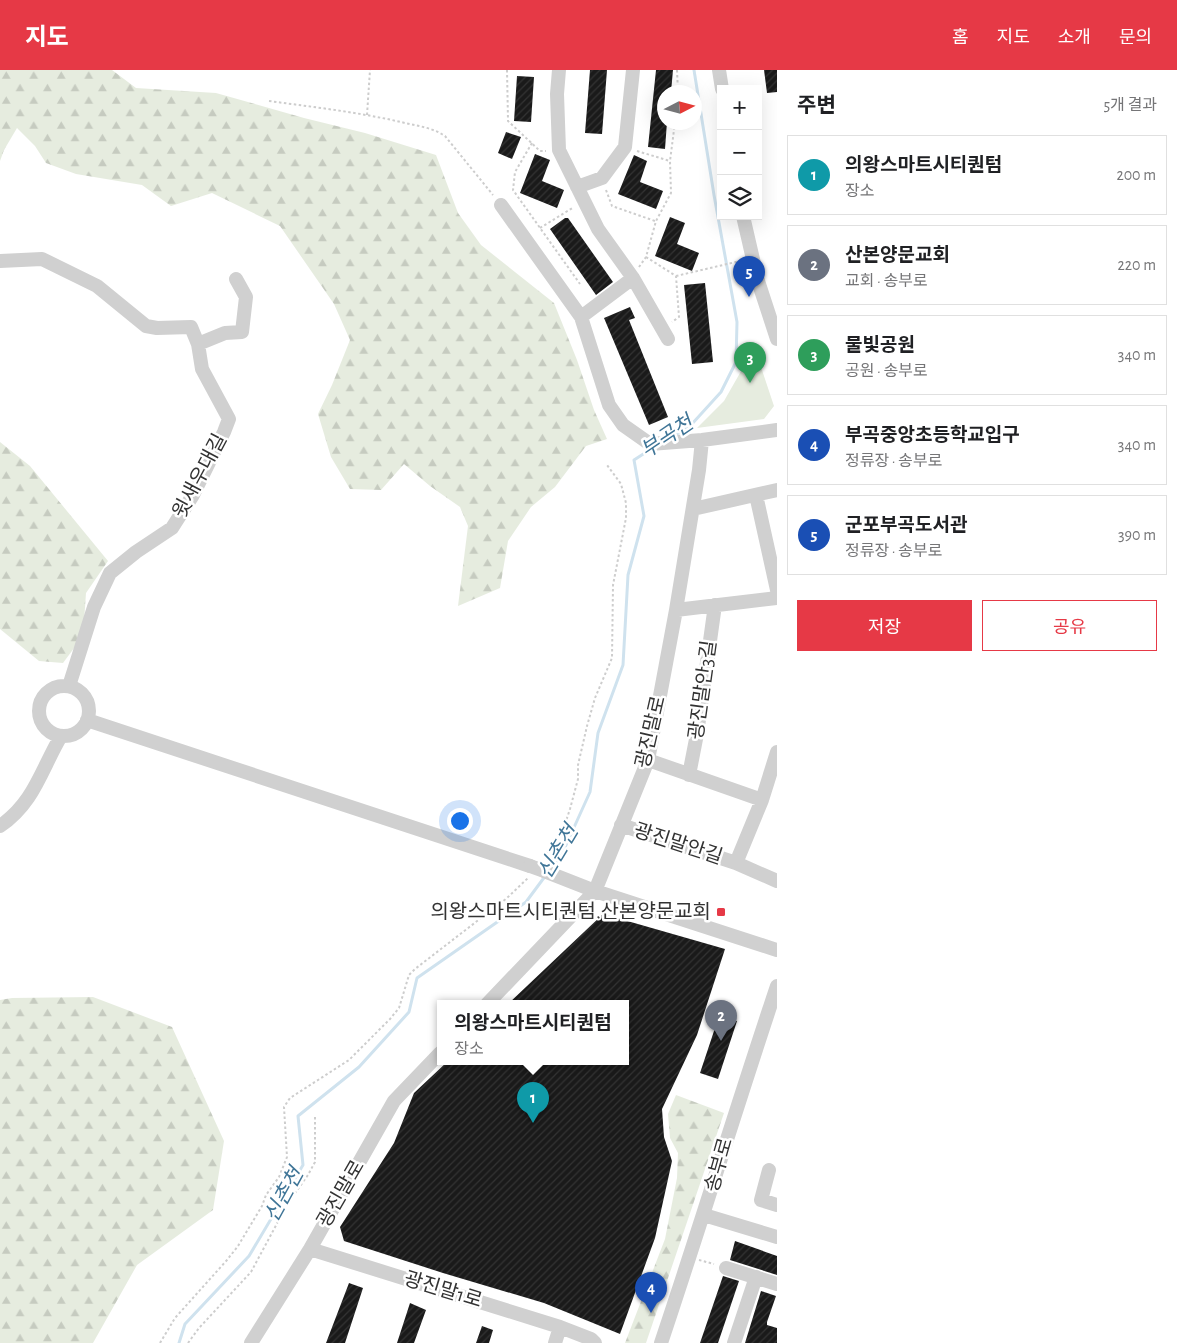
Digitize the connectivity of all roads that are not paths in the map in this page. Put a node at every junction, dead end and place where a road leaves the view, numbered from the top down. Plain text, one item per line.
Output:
1 (559, 70) edge
2 (633, 70) edge
3 (719, 70) edge
4 (721, 85) edge
5 (577, 187) junction
6 (501, 205) road end
7 (744, 220) edge
8 (0, 261) edge
9 (633, 278) junction
10 (236, 279) dead end
11 (581, 317) junction
12 (665, 334) road end
13 (777, 339) edge
14 (198, 344) junction
15 (777, 430) edge
16 (696, 441) junction
17 (777, 490) edge
18 (756, 495) junction
19 (692, 509) junction
20 (777, 590) edge
21 (777, 598) edge
22 (715, 605) junction
23 (676, 610) junction
24 (69, 686) junction
25 (87, 720) junction
26 (55, 734) junction
27 (777, 752) edge
28 (648, 760) junction
29 (689, 775) junction
30 (762, 800) junction
31 (621, 825) junction
32 (0, 826) edge
33 (736, 863) junction
34 (777, 881) edge
35 (595, 891) junction
36 (777, 950) edge
37 (777, 986) edge
38 (491, 1000) edge
39 (437, 1056) edge
40 (769, 1170) dead end
41 (777, 1205) edge
42 (704, 1215) junction
43 (777, 1237) edge
44 (310, 1249) junction
45 (726, 1268) road end
46 (756, 1277) junction
47 (777, 1284) edge
48 (560, 1327) junction
49 (251, 1343) edge
50 (555, 1343) edge
51 (595, 1343) edge
52 (661, 1343) edge
53 (734, 1343) edge

1 - 5 street
2 - 5 street
3 - 4 street
5 - 9 street
6 - 11 street
7 - 13 street
8 - 14 street, 윗새우대길
9 - 11 street
9 - 12 street
10 - 14 street
11 - 16 street
14 - 24 street, 윗새우대길
15 - 16 street
16 - 19 street, 광진말로
17 - 18 street
18 - 19 street
18 - 20 street
19 - 23 street, 광진말로
21 - 22 street
22 - 23 street
22 - 29 street, 광진말안3길
23 - 28 street, 광진말로
24 - 25 street
24 - 26 street
25 - 26 street
25 - 35 street, bridge
26 - 32 street
27 - 30 street, 광진말안길
28 - 29 street
28 - 31 street, 광진말로
29 - 30 street
30 - 33 street, 광진말안길
31 - 33 street, 광진말안길
31 - 35 street, 광진말로
33 - 34 street
35 - 36 street
35 - 38 street, 광진말로
37 - 42 street, 송부로
39 - 44 street, 광진말로
40 - 41 street
42 - 43 street
42 - 52 street, 송부로
44 - 48 street, 광진말1로
44 - 49 street, 광진말로
45 - 46 street
46 - 47 street
46 - 53 street
48 - 50 street
48 - 51 street, 광진말1로

